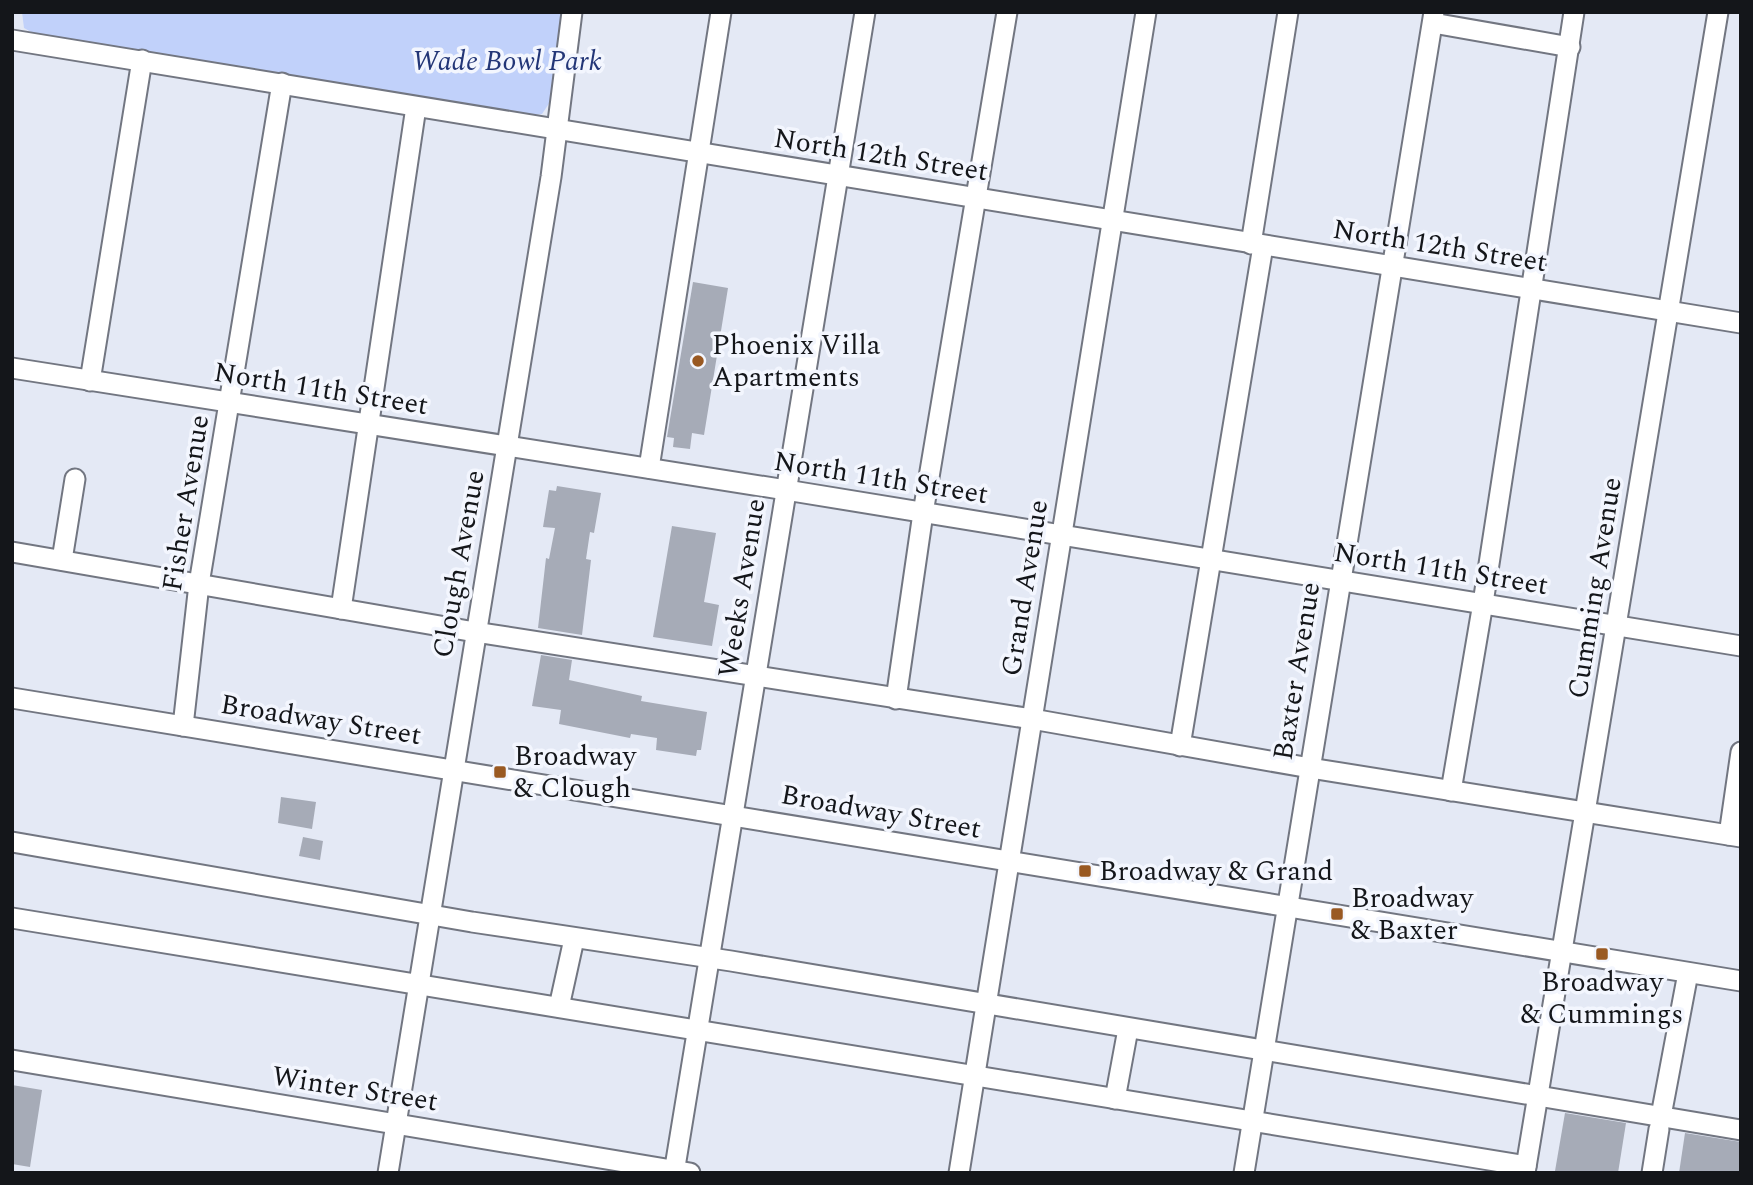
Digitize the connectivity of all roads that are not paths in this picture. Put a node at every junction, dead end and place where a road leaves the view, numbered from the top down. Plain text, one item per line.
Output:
1 (572, 12) edge
2 (721, 12) edge
3 (865, 12) edge
4 (1007, 12) edge
5 (1146, 12) edge
6 (1289, 12) edge
7 (1574, 12) edge
8 (1718, 12) edge
9 (1434, 18) edge
10 (12, 40) edge
11 (1570, 47) junction
12 (142, 60) junction
13 (282, 83) junction
14 (416, 107) junction
15 (555, 129) junction
16 (699, 153) junction
17 (838, 176) junction
18 (976, 200) junction
19 (1113, 221) junction
20 (1257, 245) junction
21 (1392, 267) junction
22 (1530, 288) junction
23 (1668, 311) junction
24 (1741, 323) edge
25 (12, 368) edge
26 (90, 381) junction
27 (230, 403) junction
28 (370, 425) junction
29 (508, 446) junction
30 (649, 468) junction
31 (75, 479) dead end
32 (786, 490) junction
33 (923, 513) junction
34 (1062, 535) junction
35 (12, 552) edge
36 (62, 560) junction
37 (1211, 561) junction
38 (1340, 582) junction
39 (199, 584) junction
40 (1483, 603) junction
41 (341, 609) junction
42 (1617, 624) junction
43 (475, 632) junction
44 (1741, 646) edge
45 (756, 675) junction
46 (12, 698) edge
47 (896, 699) junction
48 (1032, 719) junction
49 (183, 726) junction
50 (1180, 746) junction
51 (1741, 752) edge
52 (1310, 768) junction
53 (453, 769) junction
54 (1451, 791) junction
55 (1585, 813) junction
56 (733, 815) junction
57 (1735, 836) edge
58 (12, 842) edge
59 (1010, 862) junction
60 (1287, 906) junction
61 (431, 915) junction
62 (12, 918) edge
63 (574, 939) junction
64 (1563, 953) junction
65 (710, 958) junction
66 (1688, 973) junction
67 (1741, 981) edge
68 (420, 986) junction
69 (987, 1004) junction
70 (559, 1007) junction
71 (1128, 1028) junction
72 (698, 1031) junction
73 (1264, 1051) junction
74 (12, 1060) edge
75 (975, 1076) junction
76 (1538, 1095) junction
77 (1115, 1099) junction
78 (1252, 1121) junction
79 (1660, 1122) junction
80 (396, 1125) junction
81 (1741, 1130) edge
82 (1526, 1169) edge
83 (680, 1172) edge
84 (388, 1173) edge
85 (959, 1173) edge
86 (1244, 1173) edge
87 (1652, 1173) edge

1 - 15 street, Clough Avenue
2 - 16 street
3 - 17 street, Weeks Avenue
4 - 18 street
5 - 19 street, Grand Avenue
6 - 20 street
7 - 11 street
8 - 23 street, Cumming Avenue
9 - 11 street
9 - 21 street, Baxter Avenue
10 - 12 street, North 12th Street
11 - 22 street
12 - 13 street, North 12th Street
12 - 26 street
13 - 14 street, North 12th Street
13 - 27 street, Fisher Avenue
14 - 15 street, North 12th Street
14 - 28 street
15 - 16 street, North 12th Street
15 - 29 street, Clough Avenue
16 - 17 street, North 12th Street
16 - 30 street
17 - 18 street, North 12th Street
17 - 32 street, Weeks Avenue
18 - 19 street, North 12th Street
18 - 33 street
19 - 20 street, North 12th Street
19 - 34 street, Grand Avenue
20 - 21 street, North 12th Street
20 - 37 street
21 - 22 street, North 12th Street
21 - 38 street, Baxter Avenue
22 - 23 street, North 12th Street
22 - 40 street
23 - 24 street, North 12th Street
23 - 42 street, Cumming Avenue
25 - 26 street, North 11th Street
26 - 27 street, North 11th Street
27 - 28 street, North 11th Street
27 - 39 street, Fisher Avenue
28 - 29 street, North 11th Street
28 - 41 street
29 - 30 street, North 11th Street
29 - 43 street, Clough Avenue
30 - 32 street, North 11th Street
31 - 36 street
32 - 33 street, North 11th Street
32 - 45 street, Weeks Avenue
33 - 34 street, North 11th Street
33 - 47 street
34 - 37 street, North 11th Street
34 - 48 street, Grand Avenue
35 - 36 street
36 - 39 street
37 - 38 street, North 11th Street
37 - 50 street
38 - 40 street, North 11th Street
38 - 52 street, Baxter Avenue
39 - 41 street
39 - 49 street, Fisher Avenue
40 - 42 street, North 11th Street
40 - 54 street
41 - 43 street
42 - 44 street, North 11th Street
42 - 55 street, Cumming Avenue
43 - 45 street
43 - 53 street, Clough Avenue
45 - 47 street
45 - 56 street, Weeks Avenue
46 - 49 street, Broadway Street
47 - 48 street
48 - 50 street
48 - 59 street, Grand Avenue
49 - 53 street, Broadway Street
50 - 52 street
51 - 57 street
52 - 54 street
52 - 60 street, Baxter Avenue
53 - 56 street, Broadway Street
53 - 61 street, Clough Avenue
54 - 55 street
55 - 57 street
55 - 64 street, Cumming Avenue
56 - 59 street, Broadway Street
56 - 65 street, Weeks Avenue
58 - 61 street
59 - 60 street, Broadway Street
59 - 69 street, Grand Avenue
60 - 64 street, Broadway Street
60 - 73 street, Baxter Avenue
61 - 63 street
61 - 68 street, Clough Avenue
62 - 68 street
63 - 65 street
63 - 70 street
64 - 66 street, Broadway Street
64 - 76 street, Cumming Avenue
65 - 69 street
65 - 72 street, Weeks Avenue
66 - 67 street, Broadway Street
66 - 79 street
68 - 70 street
68 - 80 street, Clough Avenue
69 - 71 street
69 - 75 street, Grand Avenue
70 - 72 street
71 - 73 street
71 - 77 street
72 - 75 street
72 - 83 street, Weeks Avenue
73 - 76 street
73 - 78 street, Baxter Avenue
74 - 80 street, Winter Street
75 - 77 street
75 - 85 street, Grand Avenue
76 - 79 street
76 - 82 street, Cumming Avenue
77 - 78 street
78 - 82 street
78 - 86 street, Baxter Avenue
79 - 81 street
79 - 87 street
80 - 83 street, Winter Street
80 - 84 street, Clough Avenue

